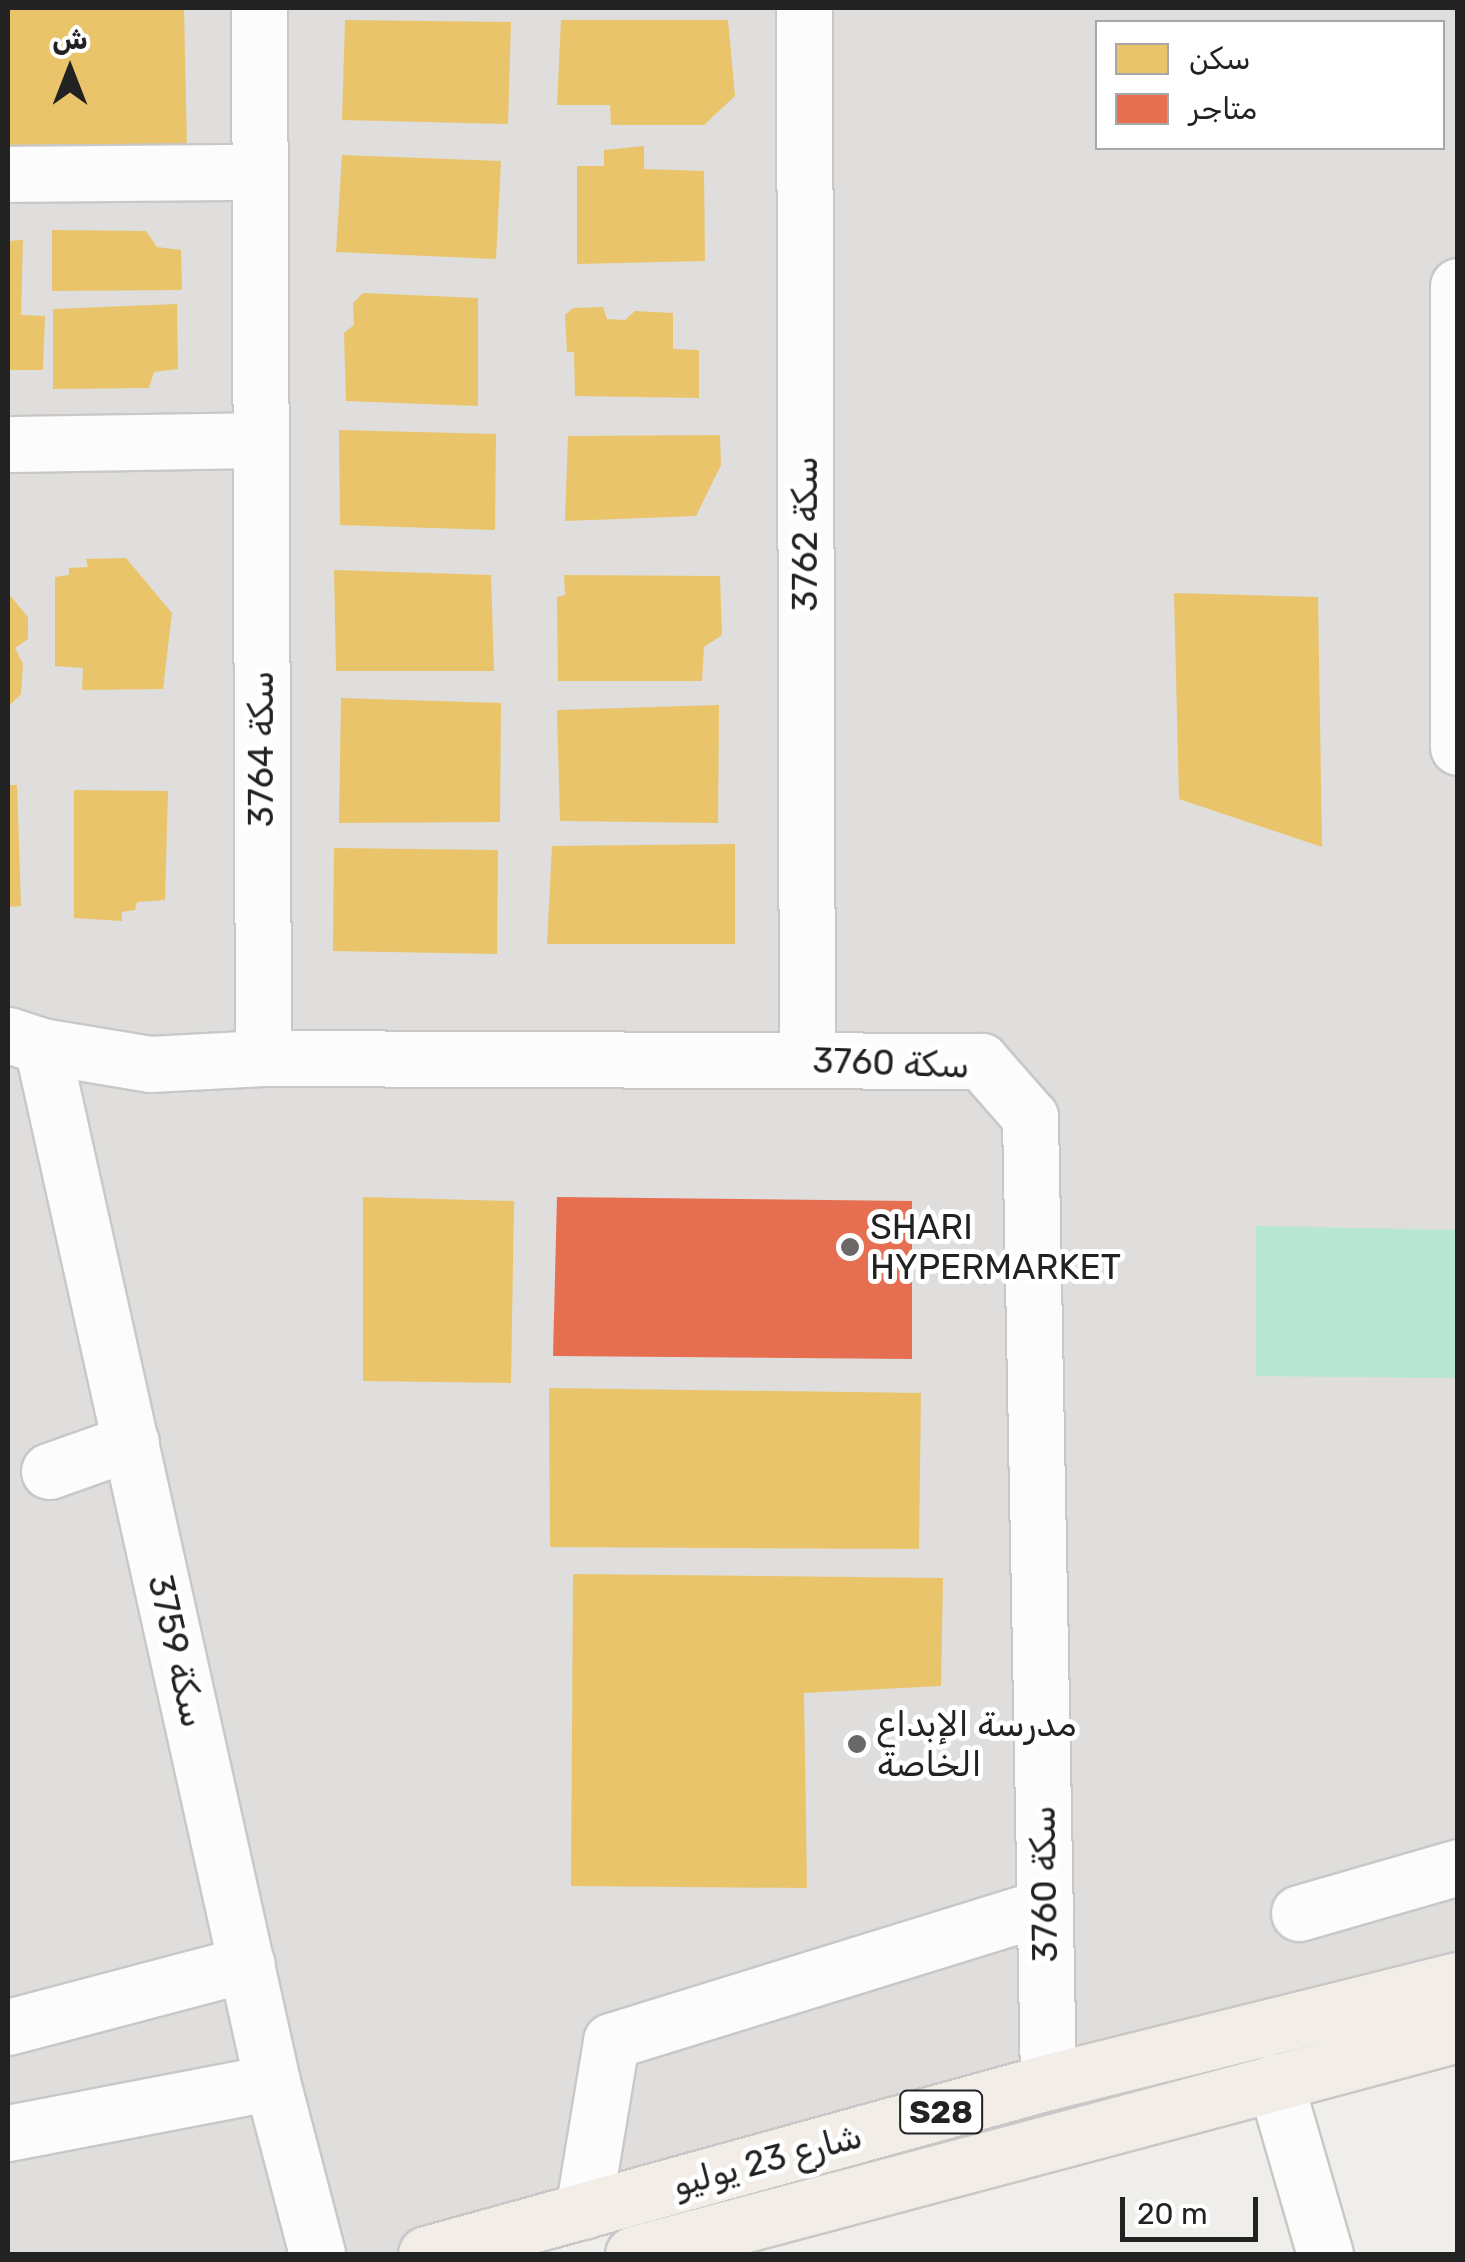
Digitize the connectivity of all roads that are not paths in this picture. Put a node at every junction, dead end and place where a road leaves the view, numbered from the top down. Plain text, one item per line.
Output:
1 (259, 8) edge
2 (804, 8) edge
3 (259, 172) junction
4 (8, 174) edge
5 (1458, 286) edge
6 (1457, 319) edge
7 (259, 440) junction
8 (8, 444) edge
9 (1458, 747) edge
10 (25, 1040) edge
11 (263, 1058) junction
12 (806, 1060) junction
13 (130, 1442) junction
14 (49, 1471) dead end
15 (1457, 1869) edge
16 (1045, 1907) junction
17 (1298, 1913) dead end
18 (247, 1964) junction
19 (1458, 1980) edge
20 (8, 2028) edge
21 (1458, 2034) edge
22 (272, 2082) junction
23 (1048, 2082) junction
24 (1275, 2082) junction
25 (8, 2133) edge
26 (583, 2211) junction
27 (317, 2254) edge
28 (426, 2254) edge
29 (633, 2254) edge
30 (1325, 2254) edge

1 - 3 street, سكة 3764
2 - 12 street, سكة 3762
3 - 4 street
3 - 7 street, سكة 3764
5 - 6 street
6 - 9 street
7 - 8 street
7 - 11 street, سكة 3764
10 - 11 street, سكة 3760
10 - 13 street, سكة 3759
11 - 12 street, سكة 3760
12 - 16 street, سكة 3760
13 - 14 street
13 - 18 street, سكة 3759
15 - 17 street
16 - 23 street, سكة 3760
16 - 26 street
18 - 20 street
18 - 22 street, سكة 3759
19 - 23 main road, شارع 23 يوليو / S28
21 - 24 main road, شارع 23 يوليو / S28
22 - 25 street
22 - 27 street, سكة 3759
23 - 26 main road, شارع 23 يوليو / S28
24 - 29 main road, شارع 23 يوليو / S28
24 - 30 street
26 - 28 main road, شارع 23 يوليو / S28

